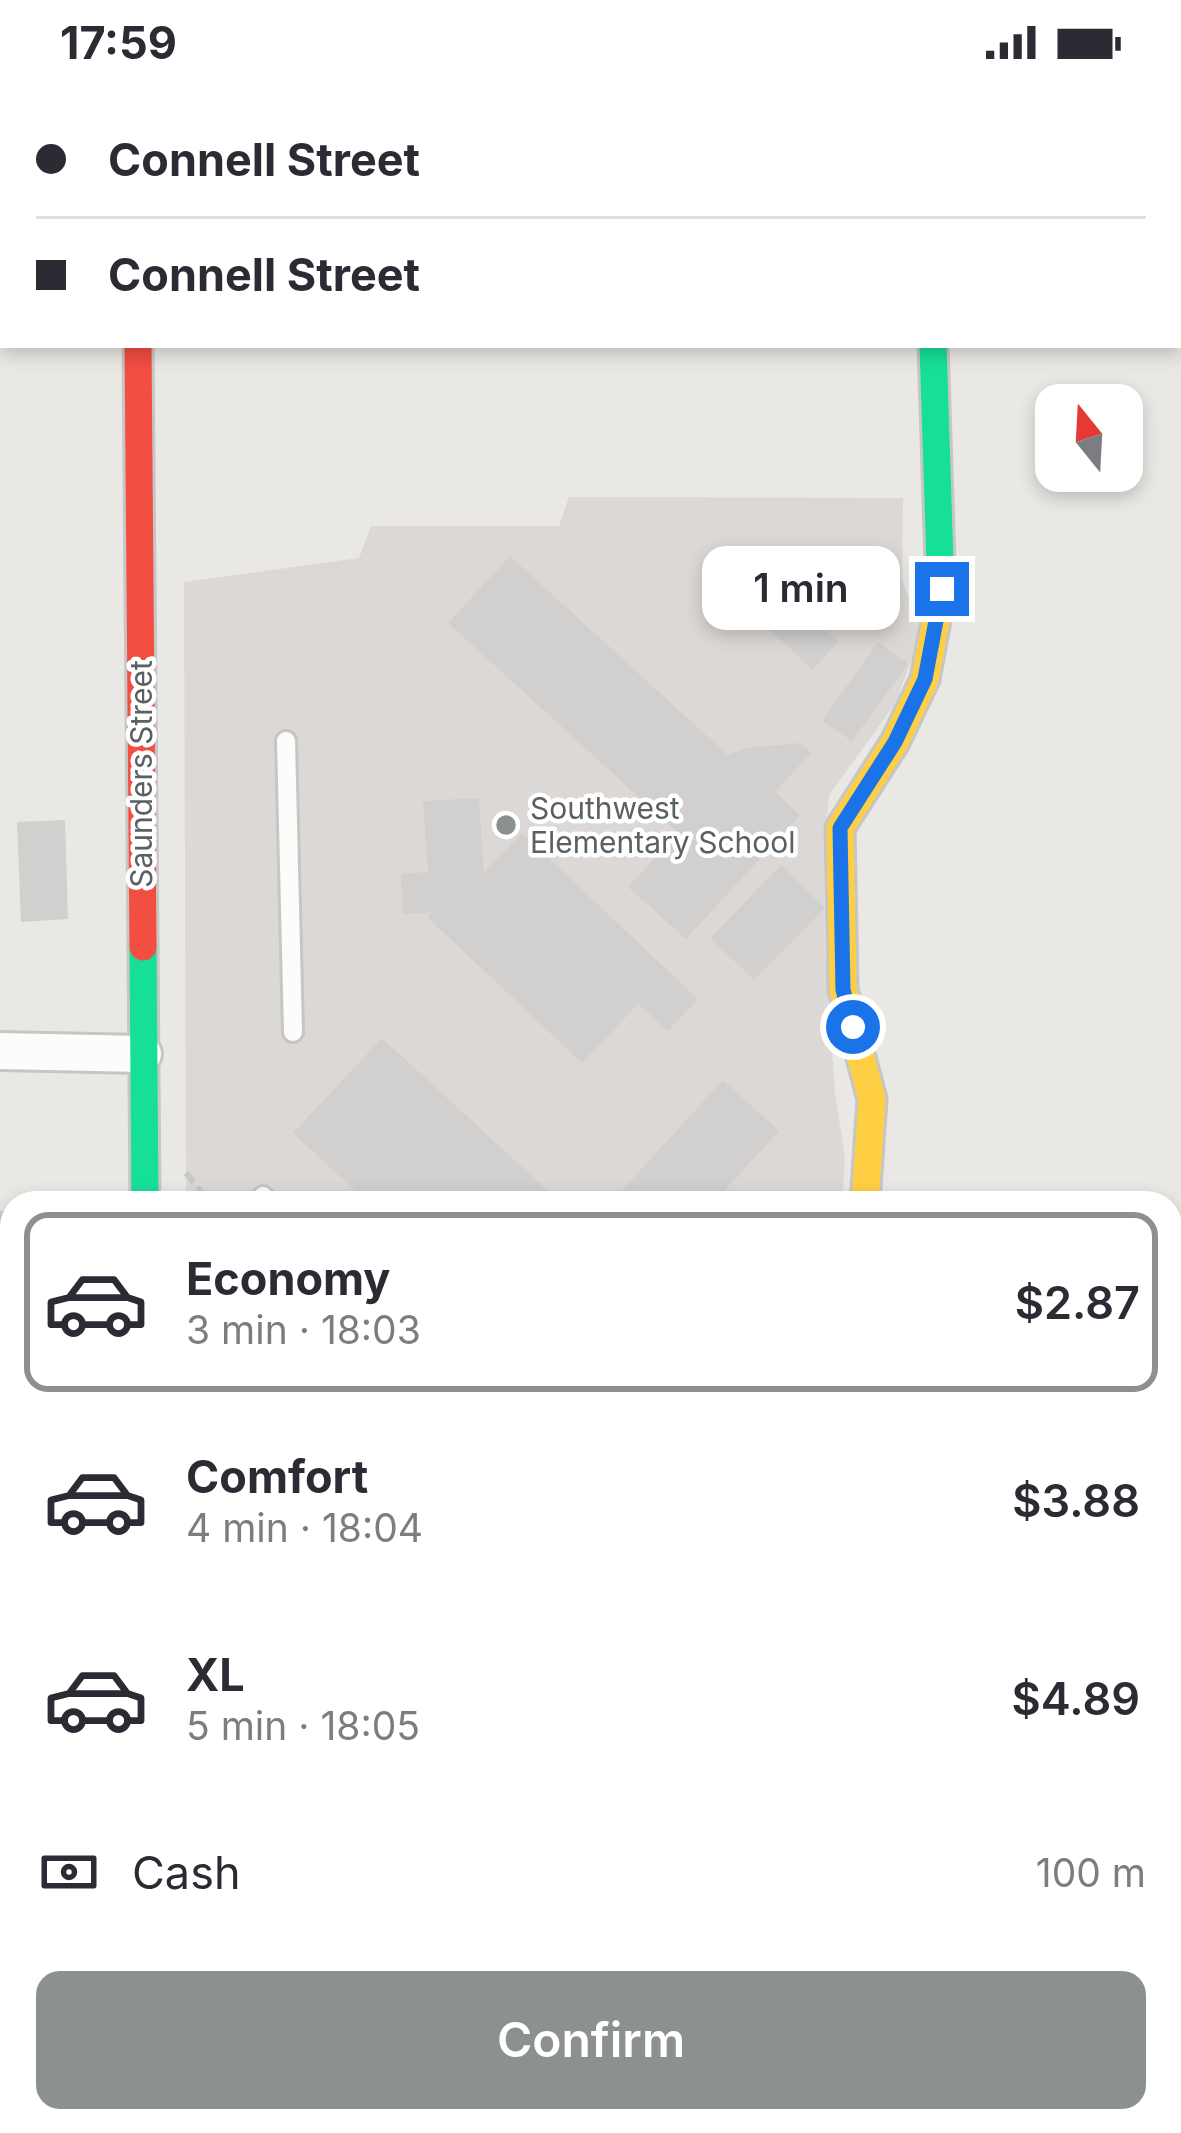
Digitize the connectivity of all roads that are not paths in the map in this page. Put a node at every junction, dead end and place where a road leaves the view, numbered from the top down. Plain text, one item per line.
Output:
1 (137, 348) edge
2 (933, 348) edge
3 (286, 741) dead end
4 (293, 1032) dead end
5 (0, 1052) edge
6 (142, 1054) junction
7 (146, 1191) edge
8 (866, 1191) edge

1 - 6 street, Saunders Street
2 - 8 street
3 - 4 lane
5 - 6 street
6 - 7 street, Saunders Street

